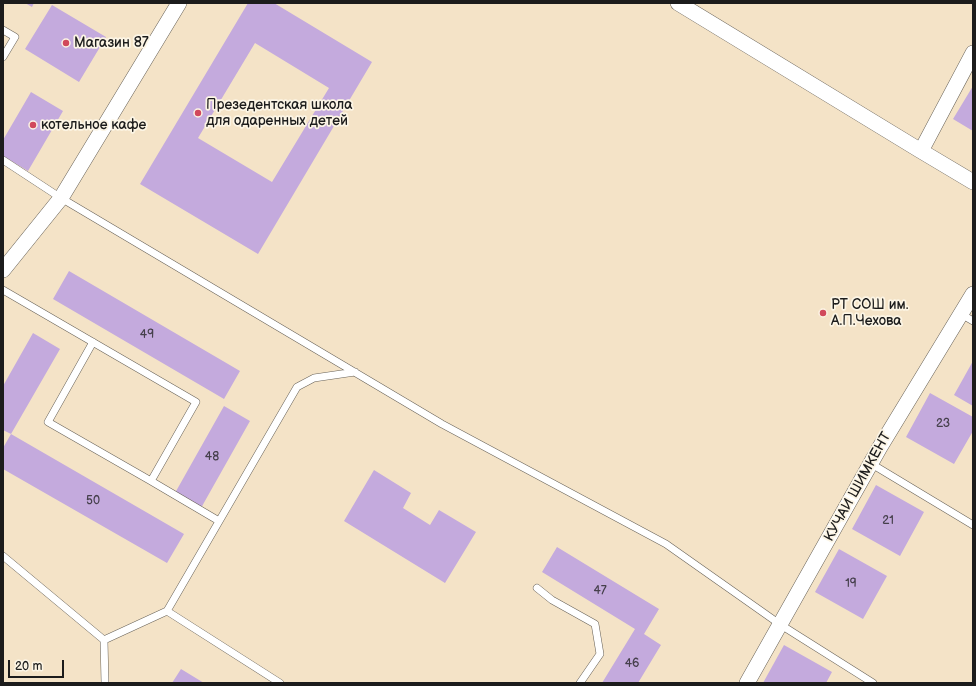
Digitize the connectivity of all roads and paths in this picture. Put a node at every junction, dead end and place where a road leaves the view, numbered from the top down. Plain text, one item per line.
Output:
1 (179, 3) edge
2 (678, 3) edge
3 (3, 30) edge
4 (973, 53) edge
5 (3, 57) edge
6 (921, 151) junction
7 (3, 160) edge
8 (973, 182) edge
9 (61, 198) junction
10 (3, 270) edge
11 (3, 290) edge
12 (973, 294) edge
13 (967, 317) edge
14 (94, 342) junction
15 (355, 372) junction
16 (870, 463) junction
17 (150, 481) junction
18 (219, 521) junction
19 (973, 525) edge
20 (3, 556) edge
21 (537, 588) dead end
22 (167, 611) junction
23 (781, 625) junction
24 (104, 640) junction
25 (105, 683) edge
26 (280, 683) edge
27 (580, 683) edge
28 (747, 683) edge
29 (873, 683) edge

1 - 9 street
2 - 6 street
3 - 5 lane
4 - 6 street
6 - 8 street
7 - 9 lane
9 - 10 street
9 - 15 lane
11 - 14 lane
12 - 13 street, КУЧАИ ШИМКЕНТ
13 - 16 street, КУЧАИ ШИМКЕНТ
14 - 17 lane
14 - 17 lane
15 - 18 lane
15 - 23 lane
16 - 19 lane
16 - 23 street, КУЧАИ ШИМКЕНТ
17 - 18 lane
18 - 22 lane
20 - 24 lane
21 - 27 lane
22 - 24 lane
22 - 26 lane
23 - 28 street, КУЧАИ ШИМКЕНТ
23 - 29 lane
24 - 25 lane

